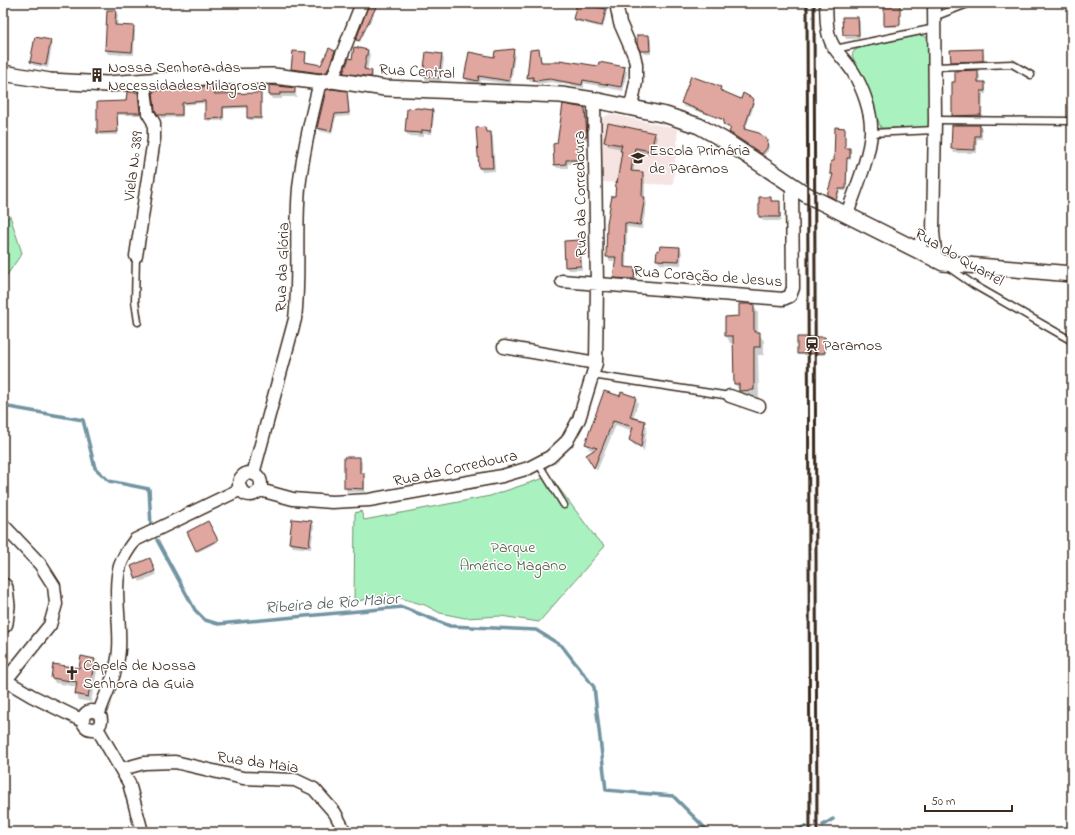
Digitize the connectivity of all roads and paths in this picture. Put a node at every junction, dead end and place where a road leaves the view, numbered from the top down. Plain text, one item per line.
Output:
1 (362, 3) edge
2 (616, 3) edge
3 (826, 3) edge
4 (934, 3) edge
5 (970, 3) edge
6 (935, 22) junction
7 (834, 49) junction
8 (935, 67) junction
9 (3, 73) edge
10 (1031, 75) dead end
11 (326, 81) junction
12 (144, 82) junction
13 (594, 100) junction
14 (631, 107) junction
15 (1072, 121) edge
16 (935, 125) junction
17 (871, 133) junction
18 (792, 186) junction
19 (807, 195) joint
20 (847, 214) junction
21 (933, 232) junction
22 (913, 249) junction
23 (136, 256) joint
24 (940, 262) junction
25 (1072, 274) edge
26 (562, 281) dead end
27 (597, 284) junction
28 (138, 322) dead end
29 (1072, 341) edge
30 (504, 347) dead end
31 (596, 363) junction
32 (592, 375) junction
33 (730, 396) joint
34 (759, 406) dead end
35 (538, 463) junction
36 (253, 474) junction
37 (241, 489) junction
38 (260, 490) junction
39 (564, 505) dead end
40 (3, 524) edge
41 (3, 588) edge
42 (3, 623) edge
43 (4, 679) edge
44 (99, 713) junction
45 (83, 721) junction
46 (97, 728) junction
47 (122, 769) junction
48 (142, 832) edge
49 (345, 832) edge

1 - 11 street, Rua da Glória
2 - 14 street
3 - 7 street
4 - 6 street
5 - 6 lane
6 - 7 lane
6 - 8 street
7 - 17 street
8 - 10 lane
8 - 16 street
9 - 12 street, Rua Central
11 - 12 street, Rua Central
11 - 13 street, Rua Central
11 - 36 street, Rua da Glória
12 - 23 street, Viela Nº 389
13 - 14 street, Rua Central
13 - 27 street, Rua da Corredoura
14 - 18 street, Rua Central
15 - 16 lane
16 - 17 lane
16 - 21 street
17 - 20 street
18 - 19 street, Rua Central
18 - 27 street, Rua Coração de Jesus
19 - 20 street, Rua do Quartel
20 - 22 street, Rua do Quartel
21 - 22 street
21 - 24 street
22 - 24 street, Rua do Quartel
23 - 28 lane
24 - 25 street
24 - 29 lane, Rua do Quartel
26 - 27 street, Rua Coração de Jesus
27 - 31 street, Rua da Corredoura
30 - 31 street
31 - 32 street, Rua da Corredoura
32 - 33 lane
32 - 35 street, Rua da Corredoura
33 - 34 street
35 - 38 street, Rua da Corredoura
35 - 39 lane
36 - 37 street
36 - 38 street
37 - 38 street
37 - 44 street
40 - 43 street
41 - 42 main road
43 - 45 street
44 - 45 street
44 - 46 street
45 - 46 street
46 - 47 street
47 - 48 street
47 - 49 street, Rua da Maia

